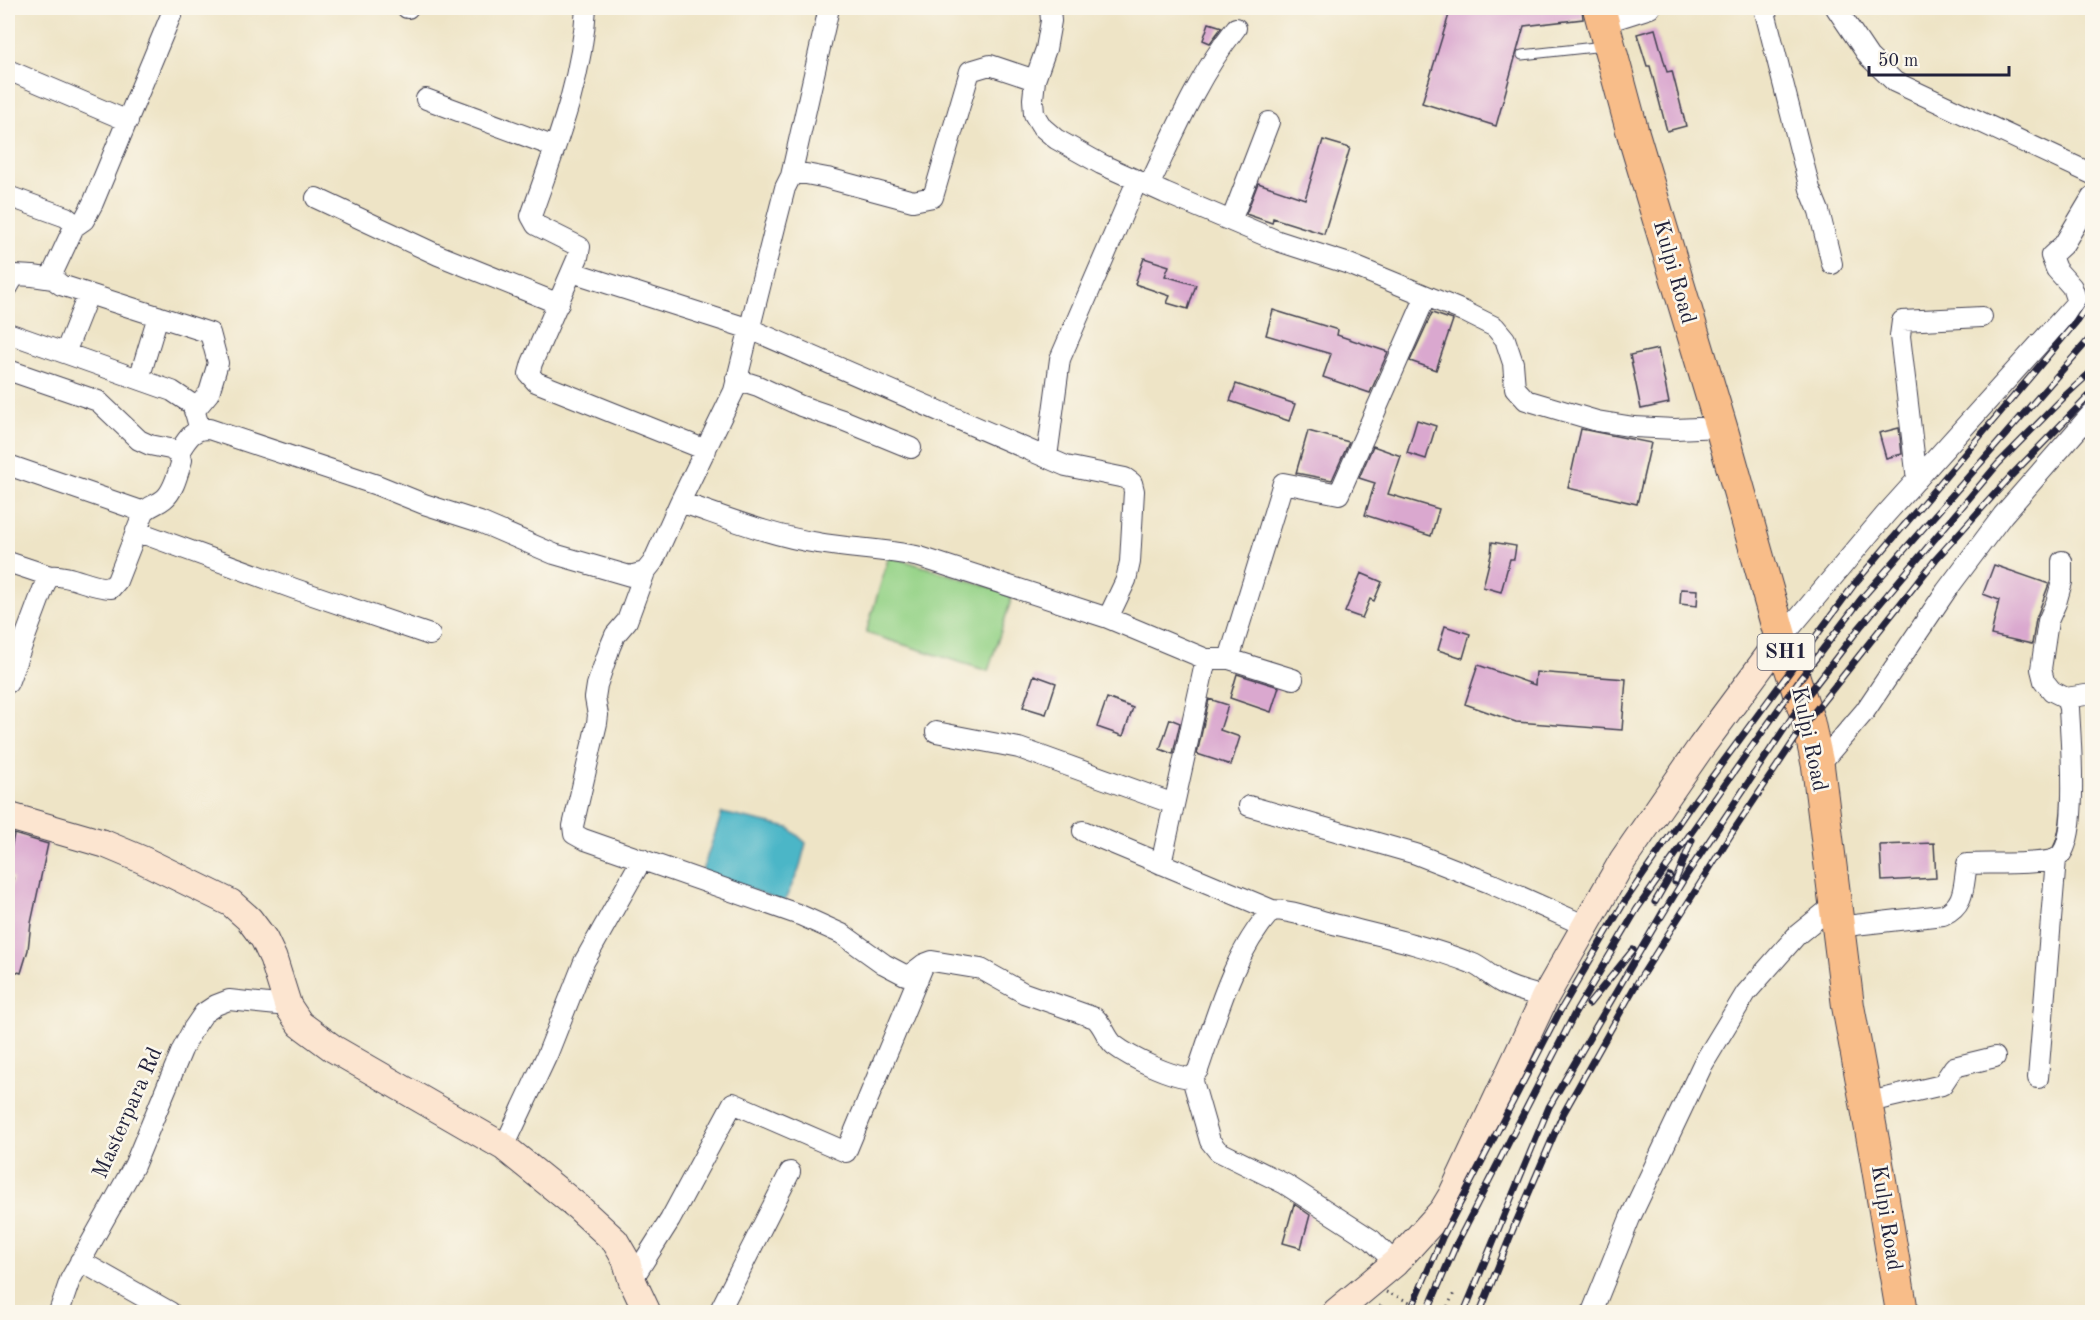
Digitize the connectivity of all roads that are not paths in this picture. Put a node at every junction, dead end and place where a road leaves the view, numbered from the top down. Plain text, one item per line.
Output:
1 (174, 8) edge
2 (586, 8) edge
3 (830, 8) edge
4 (1050, 8) edge
5 (1650, 8) edge
6 (1764, 8) edge
7 (1836, 8) edge
8 (1236, 28) dead end
9 (1608, 30) edge
10 (1522, 55) dead end
11 (8, 70) edge
12 (1035, 80) junction
13 (426, 99) dead end
14 (128, 121) junction
15 (1269, 122) dead end
16 (555, 147) junction
17 (2092, 174) edge
18 (791, 176) junction
19 (1143, 183) junction
20 (8, 196) edge
21 (2092, 197) edge
22 (316, 198) dead end
23 (1231, 221) junction
24 (74, 227) junction
25 (1832, 264) dead end
26 (572, 272) junction
27 (54, 279) junction
28 (8, 287) edge
29 (88, 295) junction
30 (1426, 296) junction
31 (559, 304) junction
32 (158, 316) junction
33 (1982, 317) dead end
34 (750, 329) junction
35 (8, 333) edge
36 (65, 353) junction
37 (8, 370) edge
38 (139, 379) junction
39 (736, 379) junction
40 (2092, 413) edge
41 (197, 420) junction
42 (1721, 426) junction
43 (911, 448) dead end
44 (706, 450) junction
45 (178, 454) junction
46 (1047, 457) junction
47 (8, 465) edge
48 (1917, 480) junction
49 (680, 502) junction
50 (144, 512) junction
51 (136, 531) junction
52 (2062, 561) dead end
53 (8, 562) edge
54 (645, 572) junction
55 (50, 576) junction
56 (1108, 618) junction
57 (430, 635) dead end
58 (1781, 639) junction
59 (1206, 659) junction
60 (1229, 659) junction
61 (1293, 680) dead end
62 (8, 683) edge
63 (2092, 694) edge
64 (2066, 698) junction
65 (936, 732) dead end
66 (1818, 766) junction
67 (1174, 804) junction
68 (1249, 806) dead end
69 (8, 816) edge
70 (1083, 831) dead end
71 (642, 859) junction
72 (2056, 859) junction
73 (1161, 864) junction
74 (1272, 910) junction
75 (1835, 916) junction
76 (1586, 926) junction
77 (924, 964) junction
78 (1545, 997) junction
79 (288, 1006) junction
80 (1995, 1057) dead end
81 (1192, 1078) junction
82 (2038, 1078) dead end
83 (1865, 1103) junction
84 (504, 1147) junction
85 (790, 1172) dead end
86 (80, 1261) junction
87 (1395, 1263) junction
88 (632, 1280) junction
89 (59, 1312) edge
90 (170, 1312) edge
91 (647, 1312) edge
92 (719, 1312) edge
93 (1336, 1312) edge
94 (1592, 1312) edge
95 (1902, 1312) edge

1 - 14 street
2 - 16 street
3 - 18 street
4 - 12 street
5 - 9 street
6 - 25 street
7 - 17 street
8 - 19 street
9 - 10 lane
9 - 42 main road, Kulpi Road / SH1
11 - 14 street
12 - 18 street
12 - 19 street
13 - 16 street
14 - 24 street
15 - 23 street
16 - 26 street
18 - 34 street
19 - 23 street
19 - 46 street
20 - 24 street
21 - 48 street
22 - 31 street
23 - 30 street
24 - 27 street
26 - 31 street
26 - 34 street
27 - 28 street
27 - 29 street
29 - 32 street
29 - 36 street
30 - 42 street
30 - 60 street
31 - 44 street
32 - 38 street
32 - 41 street
33 - 48 street
34 - 39 street
34 - 46 street
35 - 36 street
36 - 38 street
37 - 45 street
38 - 41 street
39 - 43 street
39 - 44 street
40 - 66 street
41 - 45 street
41 - 54 street
42 - 58 main road, Kulpi Road / SH1
44 - 49 street
45 - 50 street
46 - 56 street
47 - 50 street
48 - 58 street
49 - 54 street
49 - 56 street
50 - 51 street
51 - 55 street
51 - 57 street
52 - 64 street
53 - 55 street
54 - 71 street
55 - 62 street
56 - 59 street
58 - 66 main road, Kulpi Road / SH1
58 - 76 main road
59 - 60 street
59 - 67 street
60 - 61 street
63 - 64 street
64 - 72 street
65 - 67 street
66 - 75 main road, Kulpi Road / SH1
67 - 73 street
68 - 76 street
69 - 79 main road
70 - 73 street
71 - 77 street
71 - 84 street
72 - 75 street
72 - 82 street
73 - 74 street
74 - 78 street
74 - 81 street
75 - 83 main road, Kulpi Road / SH1
75 - 94 street
76 - 78 main road
77 - 81 street
77 - 88 street
78 - 87 main road
79 - 84 main road
79 - 86 street, Masterpara Rd
80 - 83 street
81 - 87 street
83 - 95 main road, Kulpi Road / SH1
84 - 88 main road
85 - 92 street
86 - 89 street, Masterpara Rd
86 - 90 street
87 - 93 main road
88 - 91 main road

